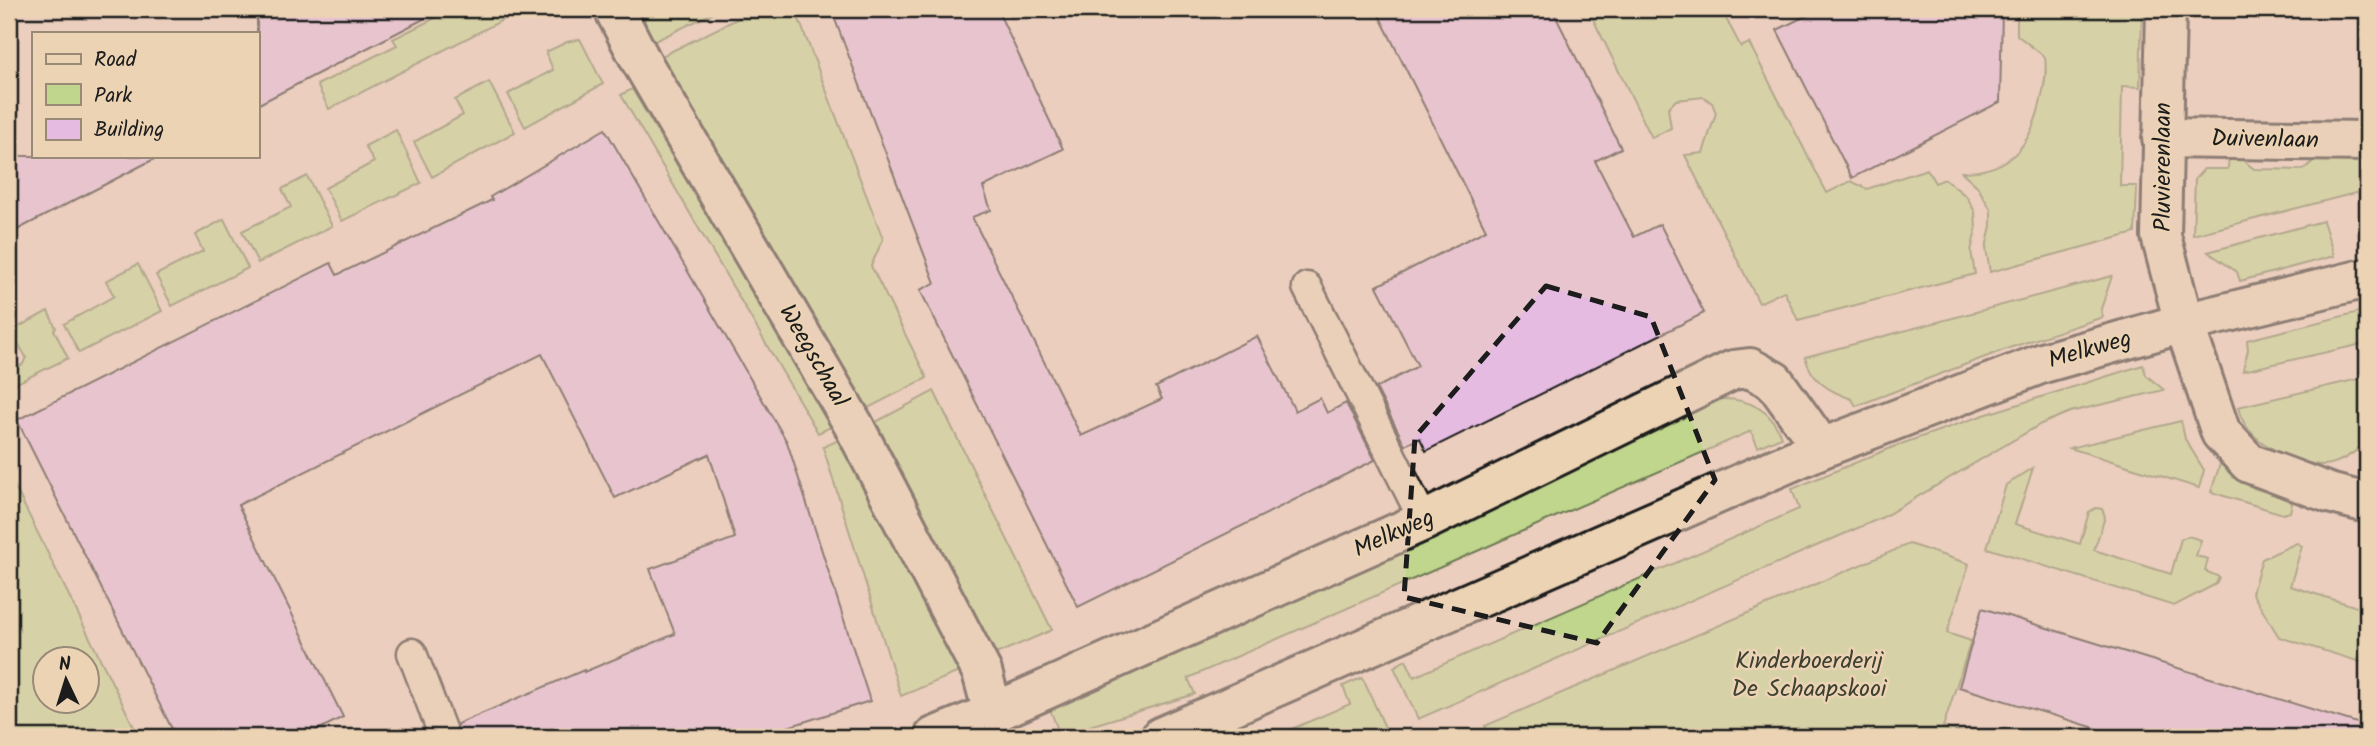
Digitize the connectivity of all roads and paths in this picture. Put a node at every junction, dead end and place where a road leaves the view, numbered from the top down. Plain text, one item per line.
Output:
1 (614, 9) edge
2 (2165, 9) edge
3 (2162, 138) junction
4 (2367, 141) edge
5 (2367, 278) edge
6 (1307, 287) dead end
7 (2184, 323) junction
8 (1822, 448) junction
9 (2367, 503) edge
10 (1424, 521) junction
11 (412, 653) dead end
12 (993, 713) junction
13 (444, 737) edge
14 (933, 737) edge
15 (1161, 737) edge

1 - 12 street, Weegschaal
2 - 3 street, Pluvierenlaan
3 - 4 street, Duivenlaan
3 - 7 street, Pluvierenlaan
5 - 7 street, Melkweg
6 - 10 lane
7 - 8 street, Melkweg
7 - 9 street, Pluvierenlaan
8 - 10 street, Melkweg
8 - 15 street, Melkweg
10 - 12 street, Melkweg
11 - 13 lane
12 - 14 street, Melkweg

